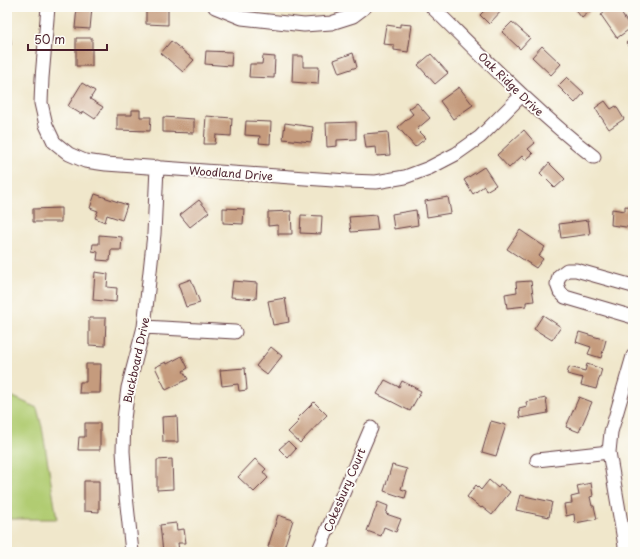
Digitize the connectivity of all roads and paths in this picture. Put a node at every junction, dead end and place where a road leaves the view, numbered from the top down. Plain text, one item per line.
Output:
1 (48, 7) edge
2 (215, 7) edge
3 (365, 7) edge
4 (432, 7) edge
5 (522, 95) junction
6 (594, 157) dead end
7 (157, 167) junction
8 (633, 286) edge
9 (633, 317) edge
10 (144, 327) junction
11 (235, 332) dead end
12 (633, 356) edge
13 (371, 428) dead end
14 (609, 452) junction
15 (537, 460) dead end
16 (132, 552) edge
17 (318, 552) edge
18 (626, 552) edge

1 - 7 street, Woodland Drive
2 - 3 street
4 - 5 street, Oak Ridge Drive
5 - 6 street, Oak Ridge Drive
5 - 7 street, Woodland Drive
7 - 10 street, Buckboard Drive
8 - 9 street
10 - 11 street
10 - 16 street, Buckboard Drive
12 - 14 street
13 - 17 street, Cokesbury Court
14 - 15 street
14 - 18 street

